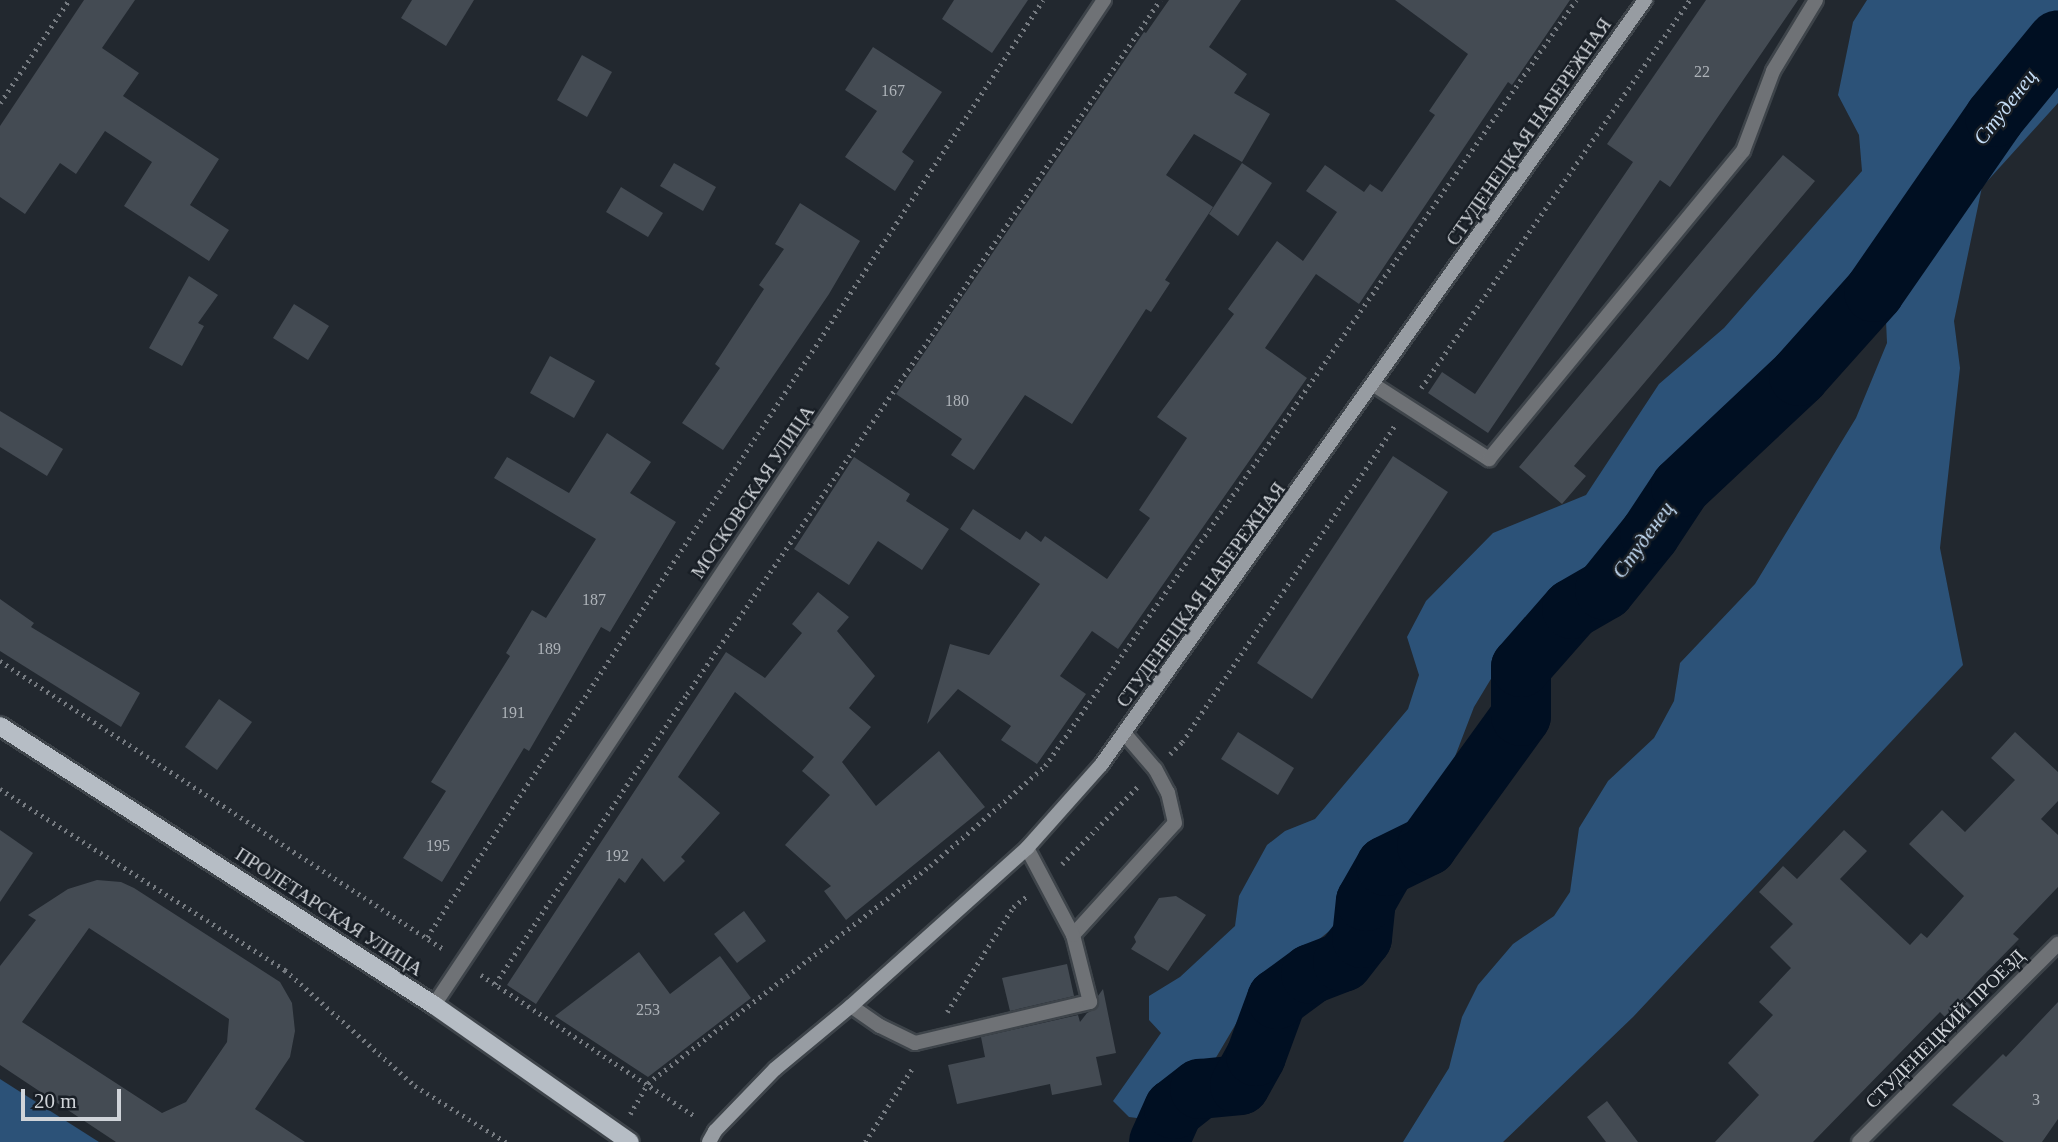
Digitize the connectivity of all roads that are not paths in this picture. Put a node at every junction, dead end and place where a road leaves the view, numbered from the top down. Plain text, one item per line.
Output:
1 (1104, 0) edge
2 (1645, 0) edge
3 (1816, 0) edge
4 (1374, 385) junction
5 (0, 726) edge
6 (1125, 734) junction
7 (1027, 848) junction
8 (1073, 935) junction
9 (2058, 944) edge
10 (434, 1005) junction
11 (851, 1006) junction
12 (712, 1136) edge
13 (630, 1142) edge
14 (1859, 1142) edge

1 - 10 street, МОСКОВСКАЯ УЛИЦА
2 - 4 street, СТУДЕНЕЦКАЯ НАБЕРЕЖНАЯ
3 - 4 street
4 - 6 street, СТУДЕНЕЦКАЯ НАБЕРЕЖНАЯ
5 - 10 main road, ПРОЛЕТАРСКАЯ УЛИЦА
6 - 7 street, СТУДЕНЕЦКАЯ НАБЕРЕЖНАЯ
6 - 8 street
7 - 8 street
7 - 11 street, СТУДЕНЕЦКАЯ НАБЕРЕЖНАЯ
8 - 11 street
9 - 14 street, СТУДЕНЕЦКИЙ ПРОЕЗД
10 - 13 main road, ПРОЛЕТАРСКАЯ УЛИЦА
11 - 12 street, СТУДЕНЕЦКАЯ НАБЕРЕЖНАЯ

